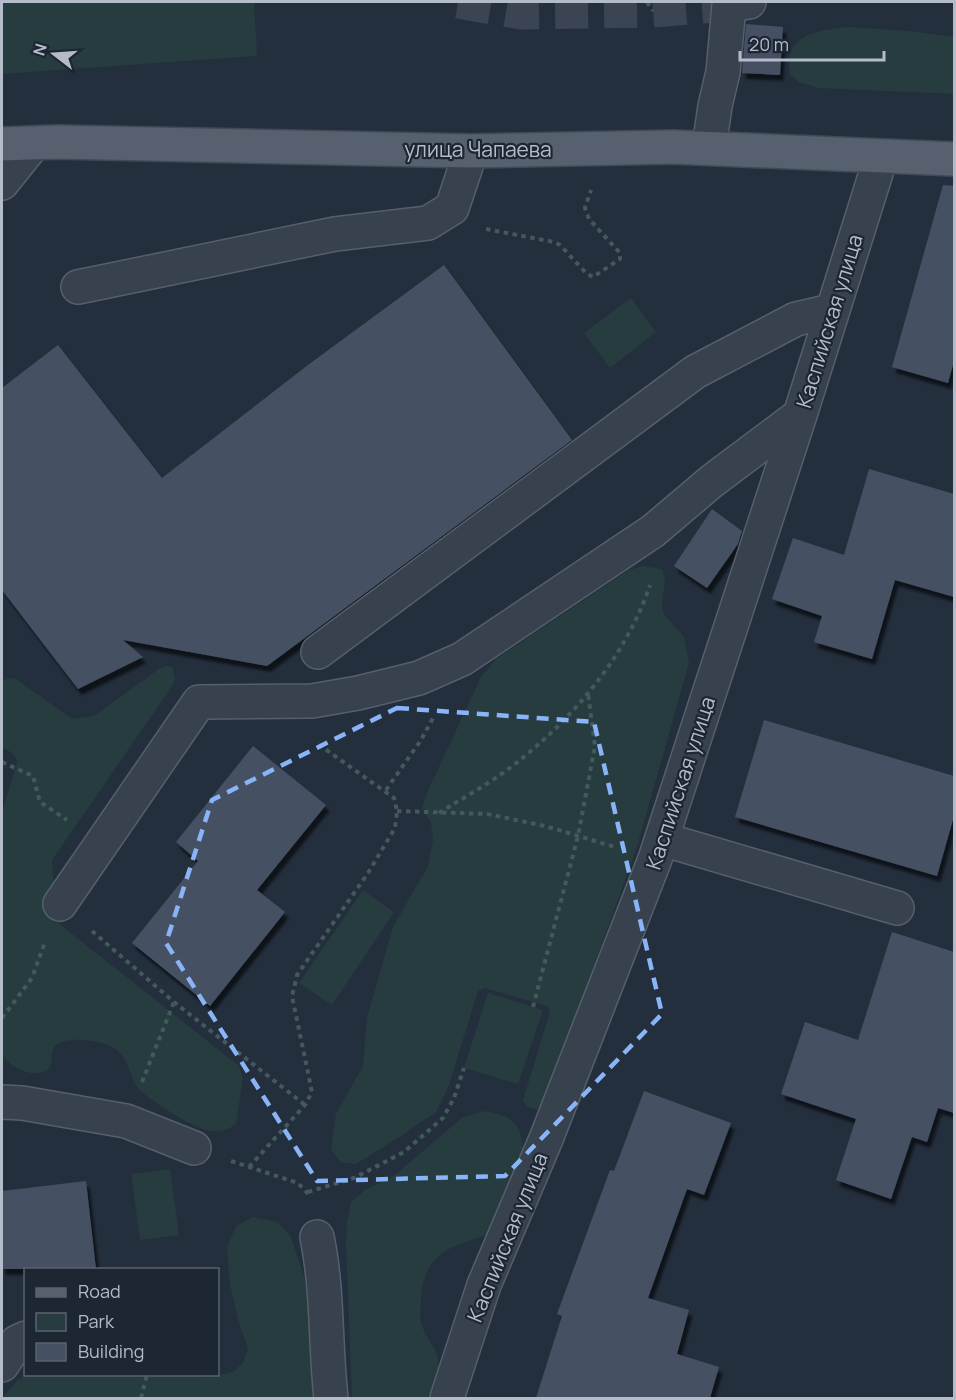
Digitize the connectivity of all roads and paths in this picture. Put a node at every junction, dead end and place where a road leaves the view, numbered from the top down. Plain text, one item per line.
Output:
1 (647, 2) edge
2 (749, 2) edge
3 (653, 11) dead end
4 (34, 143) junction
5 (2, 144) edge
6 (607, 147) junction
7 (709, 148) junction
8 (471, 151) junction
9 (881, 157) junction
10 (954, 159) edge
11 (2, 183) edge
12 (428, 223) junction
13 (78, 287) dead end
14 (831, 311) junction
15 (800, 414) junction
16 (653, 531) junction
17 (318, 652) dead end
18 (462, 659) junction
19 (588, 693) junction
20 (310, 739) dead end
21 (2, 762) edge
22 (386, 790) junction
23 (398, 811) junction
24 (439, 813) junction
25 (72, 824) dead end
26 (578, 836) junction
27 (659, 849) junction
28 (60, 904) junction
29 (897, 908) dead end
30 (174, 1002) junction
31 (533, 1007) dead end
32 (2, 1018) edge
33 (464, 1068) dead end
34 (142, 1083) dead end
35 (2, 1102) edge
36 (305, 1105) junction
37 (194, 1148) joint
38 (249, 1167) junction
39 (308, 1192) junction
40 (317, 1237) joint
41 (24, 1339) edge
42 (2, 1365) edge
43 (146, 1376) edge
44 (141, 1398) edge
45 (331, 1398) edge
46 (447, 1398) edge

1 - 3 path
2 - 7 street
4 - 5 main road, улица Чапаева
4 - 8 main road, улица Чапаева
4 - 11 street
6 - 7 main road, улица Чапаева
6 - 8 main road, улица Чапаева
6 - 12 path
7 - 9 main road, улица Чапаева
8 - 12 street
9 - 10 main road, улица Чапаева
9 - 14 street, Каспийская улица
12 - 13 street
14 - 15 street, Каспийская улица
14 - 17 street
15 - 16 street
15 - 27 street, Каспийская улица
16 - 18 street
16 - 19 path
18 - 22 path
18 - 28 street
19 - 24 path
19 - 26 path
20 - 22 path
21 - 25 path
22 - 23 path
23 - 24 path
23 - 36 path
24 - 26 path
26 - 27 path
26 - 31 path
27 - 29 street
27 - 46 street, Каспийская улица
28 - 30 path
28 - 32 path
30 - 34 path
30 - 36 path
33 - 39 path
35 - 37 street
36 - 38 path
37 - 38 path
38 - 39 path
39 - 40 path
40 - 45 street
41 - 42 street
43 - 44 path

